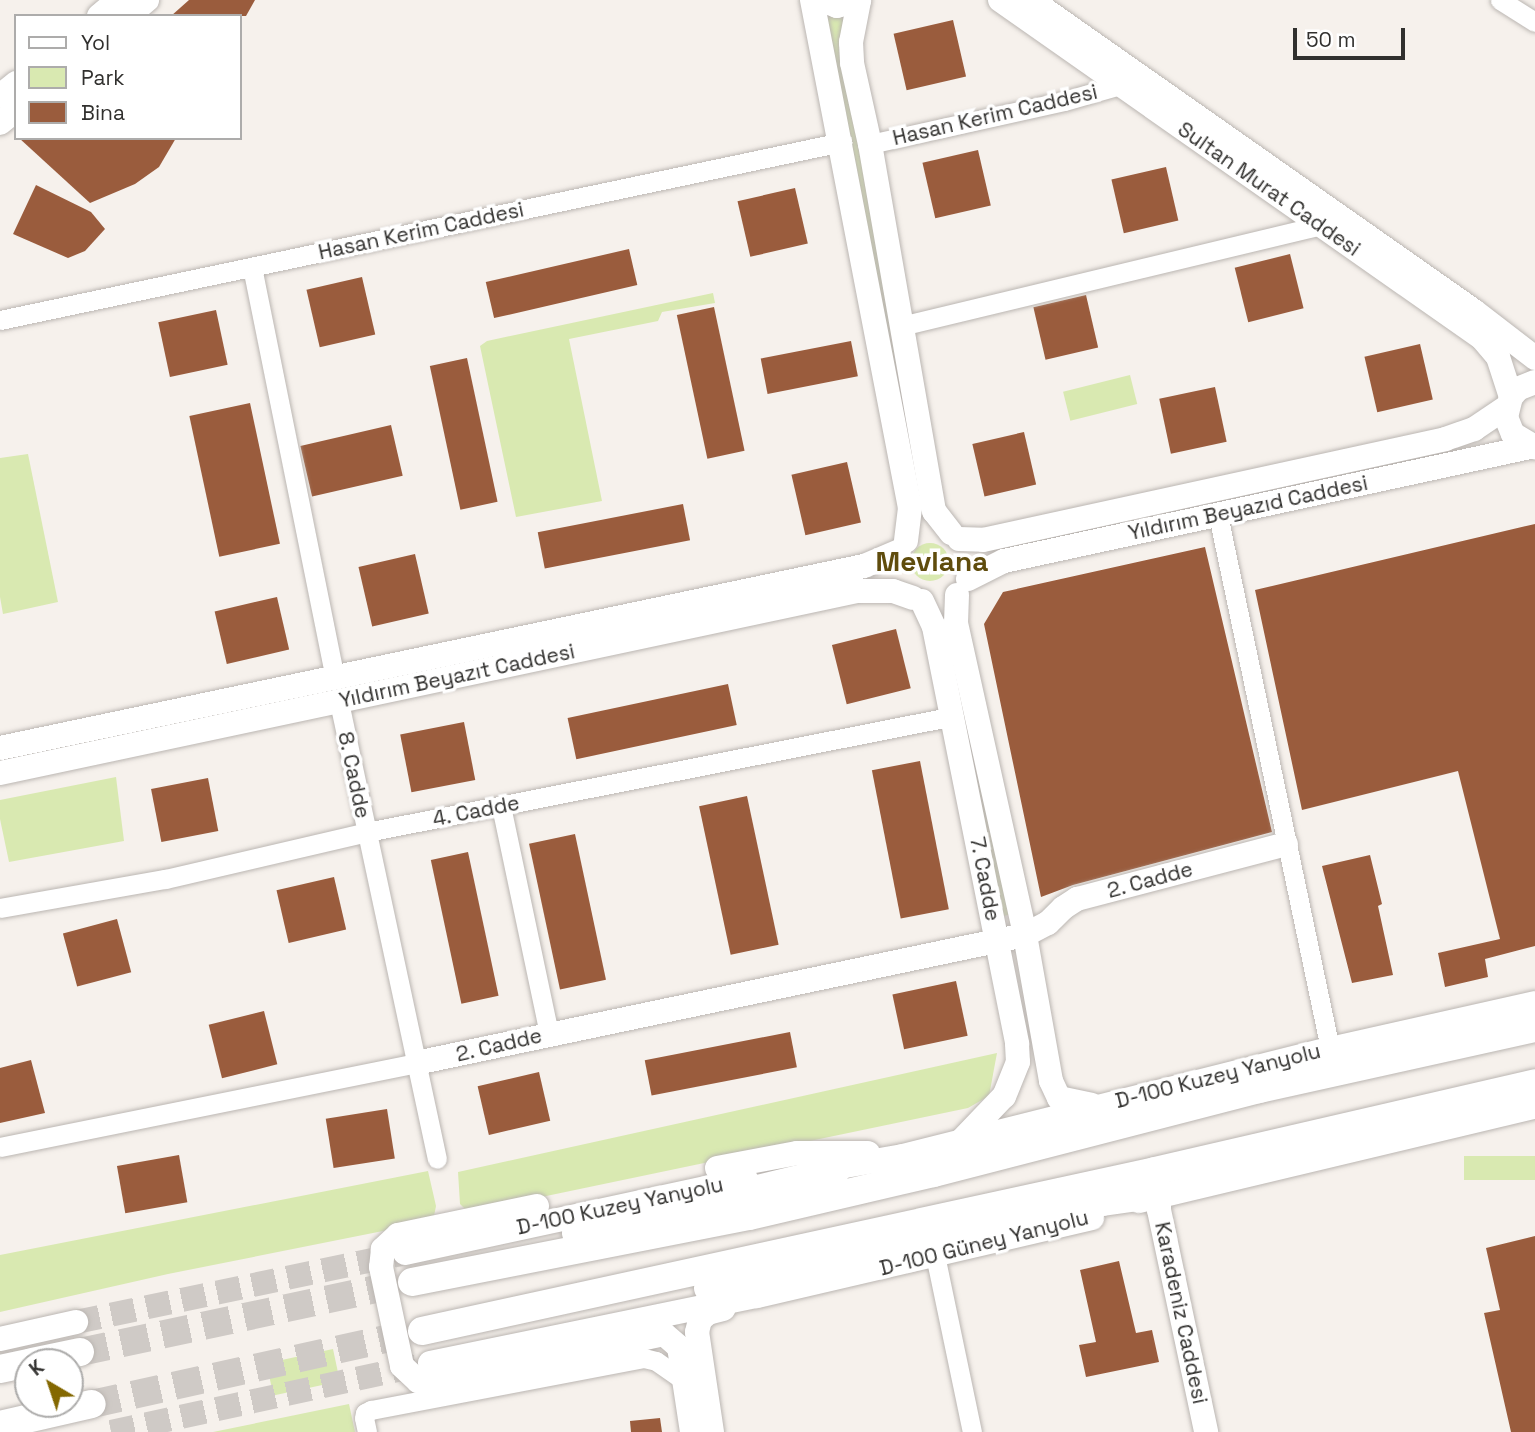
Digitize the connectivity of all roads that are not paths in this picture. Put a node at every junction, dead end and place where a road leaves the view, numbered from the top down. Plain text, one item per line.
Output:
1 (118, 0) edge
2 (147, 0) edge
3 (812, 0) edge
4 (822, 0) edge
5 (859, 0) edge
6 (1000, 0) edge
7 (1031, 0) edge
8 (1500, 0) edge
9 (101, 14) edge
10 (130, 14) edge
11 (1535, 22) edge
12 (14, 85) edge
13 (1120, 85) junction
14 (0, 96) edge
15 (14, 112) edge
16 (0, 123) edge
17 (842, 142) junction
18 (870, 144) junction
19 (1321, 225) junction
20 (252, 267) junction
21 (0, 320) edge
22 (901, 326) junction
23 (1535, 358) edge
24 (1535, 382) edge
25 (1509, 402) junction
26 (1532, 447) edge
27 (1218, 515) junction
28 (955, 536) junction
29 (902, 546) junction
30 (963, 587) junction
31 (917, 599) junction
32 (335, 677) junction
33 (339, 702) junction
34 (954, 716) junction
35 (0, 748) edge
36 (0, 773) edge
37 (501, 806) junction
38 (367, 832) junction
39 (1286, 844) junction
40 (0, 908) edge
41 (1025, 935) junction
42 (997, 940) junction
43 (1535, 1003) edge
44 (1535, 1028) edge
45 (549, 1033) junction
46 (1330, 1049) junction
47 (416, 1063) junction
48 (1533, 1102) edge
49 (1096, 1105) junction
50 (960, 1141) junction
51 (0, 1147) edge
52 (902, 1156) junction
53 (436, 1159) dead end
54 (837, 1170) junction
55 (1158, 1194) junction
56 (405, 1253) tunnel mouth
57 (935, 1255) junction
58 (451, 1274) junction
59 (412, 1282) tunnel mouth
60 (757, 1296) junction
61 (540, 1305) junction
62 (76, 1322) tunnel mouth
63 (422, 1331) tunnel mouth
64 (0, 1339) edge
65 (430, 1363) tunnel mouth
66 (684, 1373) junction
67 (92, 1404) tunnel mouth
68 (0, 1425) edge
69 (367, 1432) edge
70 (692, 1432) edge
71 (712, 1432) edge
72 (972, 1432) edge
73 (1206, 1432) edge

1 - 9 main road
2 - 10 main road
3 - 17 main road
4 - 5 main road
5 - 18 main road
6 - 13 main road, Sultan Murat Caddesi
7 - 23 main road, Sultan Murat Caddesi
8 - 11 street
12 - 14 main road
13 - 18 street, Hasan Kerim Caddesi
13 - 19 main road, Sultan Murat Caddesi
15 - 16 main road
17 - 20 street, Hasan Kerim Caddesi
17 - 29 main road
18 - 22 main road
19 - 22 street
19 - 25 main road, Sultan Murat Caddesi
20 - 21 street, Hasan Kerim Caddesi
20 - 32 street, 8. Cadde
22 - 28 main road
24 - 25 main road, Yıldırım Beyazıd Caddesi
25 - 26 main road, Sultan Murat Caddesi
25 - 28 main road, Yıldırım Beyazıd Caddesi
26 - 27 main road, Yıldırım Beyazıd Caddesi
27 - 30 main road, Yıldırım Beyazıd Caddesi
27 - 39 street
28 - 29 main road
28 - 30 main road
29 - 31 main road
29 - 32 main road, Yıldırım Beyazıt Caddesi
30 - 31 main road
30 - 41 main road, 7. Cadde
31 - 33 main road, Yıldırım Beyazıt Caddesi
31 - 34 main road, 7. Cadde
32 - 33 main road, 8. Cadde
32 - 35 main road, Yıldırım Beyazıt Caddesi
33 - 36 main road, Yıldırım Beyazıt Caddesi
33 - 38 street, 8. Cadde
34 - 37 street, 4. Cadde
34 - 42 main road, 7. Cadde
37 - 38 street, 4. Cadde
37 - 45 street
38 - 40 street, 4. Cadde
38 - 47 street, 8. Cadde
39 - 41 main road, 2. Cadde
39 - 46 street
41 - 42 main road, 2. Cadde
41 - 49 main road, 7. Cadde
42 - 45 main road, 2. Cadde
42 - 50 main road, 7. Cadde
43 - 46 main road, D-100 Kuzey Yanyolu
44 - 58 highway
45 - 47 main road, 2. Cadde
46 - 49 main road, D-100 Kuzey Yanyolu
47 - 51 street, 2. Cadde
47 - 53 street, 8. Cadde
48 - 55 main road, D-100 Güney Yanyolu
48 - 61 highway
49 - 50 main road, D-100 Kuzey Yanyolu
50 - 52 main road, D-100 Kuzey Yanyolu
52 - 54 main road, D-100 Kuzey Yanyolu
52 - 66 main road
54 - 56 main road, D-100 Kuzey Yanyolu
54 - 58 highway
55 - 57 main road, D-100 Güney Yanyolu
55 - 61 highway
55 - 73 main road, Karadeniz Caddesi
57 - 60 main road, D-100 Güney Yanyolu
57 - 72 street
58 - 59 highway
60 - 65 main road, D-100 Güney Yanyolu
60 - 71 main road
61 - 63 highway
62 - 64 main road
66 - 69 street
66 - 70 main road
67 - 68 highway

